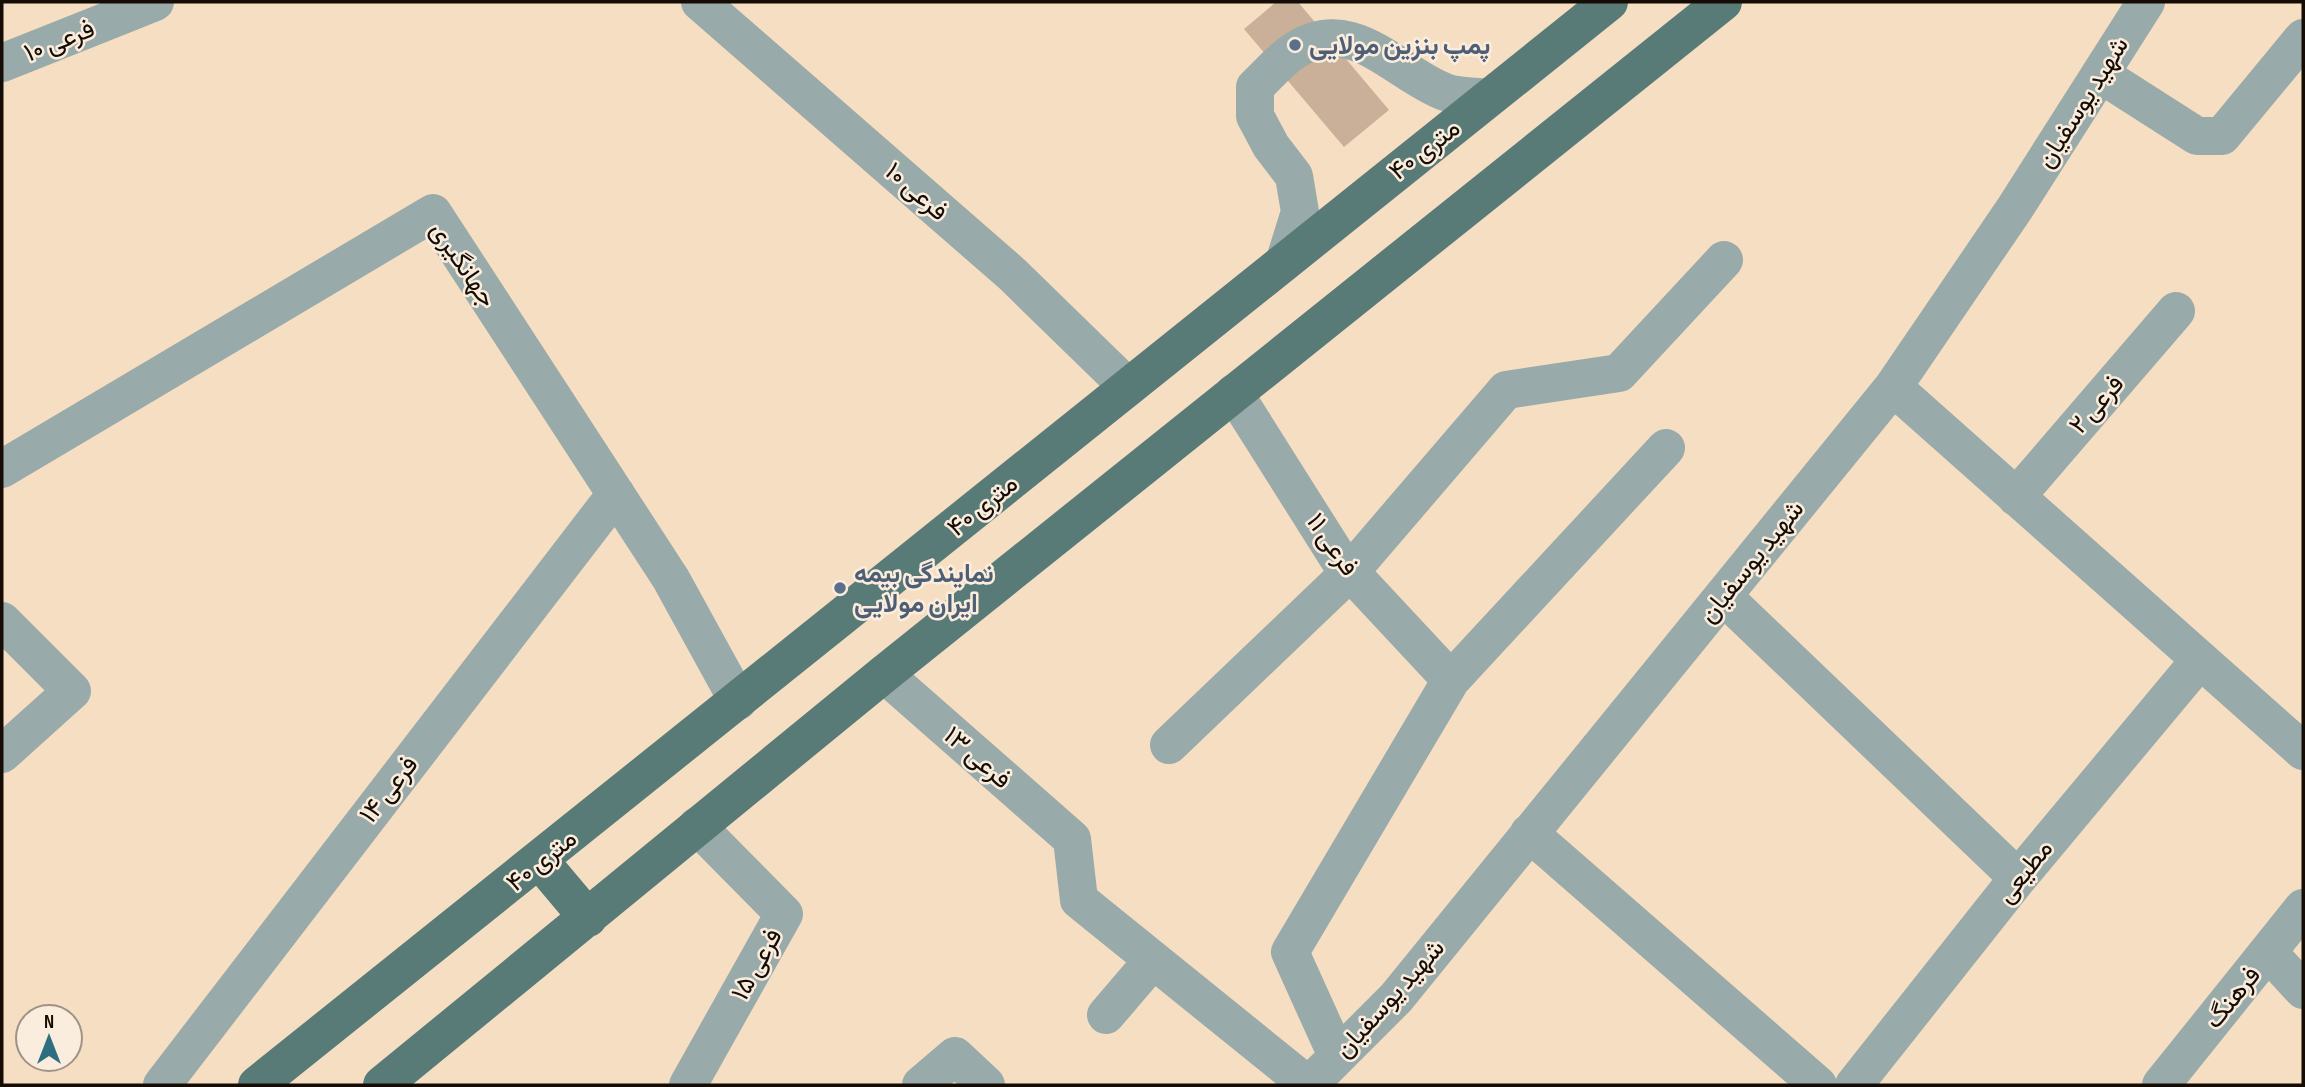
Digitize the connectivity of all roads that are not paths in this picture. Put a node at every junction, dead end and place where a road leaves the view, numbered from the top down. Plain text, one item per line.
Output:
1 (155, 2) edge
2 (700, 2) edge
3 (1723, 2) edge
4 (2146, 2) edge
5 (1603, 3) edge
6 (2303, 38) edge
7 (2, 64) edge
8 (2100, 74) junction
9 (1488, 98) junction
10 (1285, 260) junction
11 (1724, 260) dead end
12 (2176, 311) dead end
13 (1128, 387) junction
14 (1893, 387) junction
15 (1234, 393) junction
16 (1666, 448) dead end
17 (2, 469) edge
18 (616, 494) junction
19 (2016, 497) junction
20 (1350, 572) junction
21 (1723, 596) junction
22 (2, 621) edge
23 (2199, 661) junction
24 (884, 674) junction
25 (1451, 680) junction
26 (738, 701) junction
27 (1169, 745) dead end
28 (2303, 751) edge
29 (2, 754) edge
30 (697, 826) junction
31 (1530, 833) junction
32 (540, 860) junction
33 (2018, 878) junction
34 (2303, 908) edge
35 (588, 918) junction
36 (2268, 952) junction
37 (1153, 960) junction
38 (2303, 990) edge
39 (1106, 1015) dead end
40 (1337, 1056) junction
41 (162, 1085) edge
42 (257, 1085) edge
43 (382, 1085) edge
44 (688, 1085) edge
45 (921, 1085) edge
46 (986, 1085) edge
47 (1308, 1085) edge
48 (1818, 1085) edge
49 (1854, 1085) edge
50 (2161, 1085) edge

1 - 7 street, فرعی ۱۰
2 - 13 street, فرعی ۱۰
3 - 15 main road
4 - 8 street, شهید یوسفیان
5 - 9 main road, ۴۰ متری
6 - 8 street
8 - 14 street, شهید یوسفیان
9 - 10 main road, ۴۰ متری
9 - 10 street
10 - 13 main road, ۴۰ متری
11 - 20 street
12 - 19 street, فرعی ۲
13 - 26 main road, ۴۰ متری
14 - 19 street
14 - 21 street, شهید یوسفیان
15 - 20 street, فرعی ۱۱
15 - 24 main road
16 - 25 street
17 - 18 street, جهانگیری
18 - 26 street, جهانگیری
18 - 41 street, فرعی ۱۴
19 - 23 street
20 - 25 street, فرعی ۱۱
20 - 27 street
21 - 31 street, شهید یوسفیان
21 - 33 street
22 - 29 street
23 - 28 street
23 - 33 street, مطیعی
24 - 30 main road
24 - 37 street, فرعی ۱۳
25 - 40 street
26 - 32 main road, ۴۰ متری
30 - 35 main road
30 - 44 street, فرعی ۱۵
31 - 40 street, شهید یوسفیان
31 - 48 street
32 - 35 main road
32 - 42 main road, ۴۰ متری
33 - 49 street, مطیعی
34 - 36 street, فرهنگ
35 - 43 main road
36 - 38 street
36 - 50 street, فرهنگ
37 - 39 street
37 - 47 street
40 - 47 street, شهید یوسفیان
45 - 46 street

